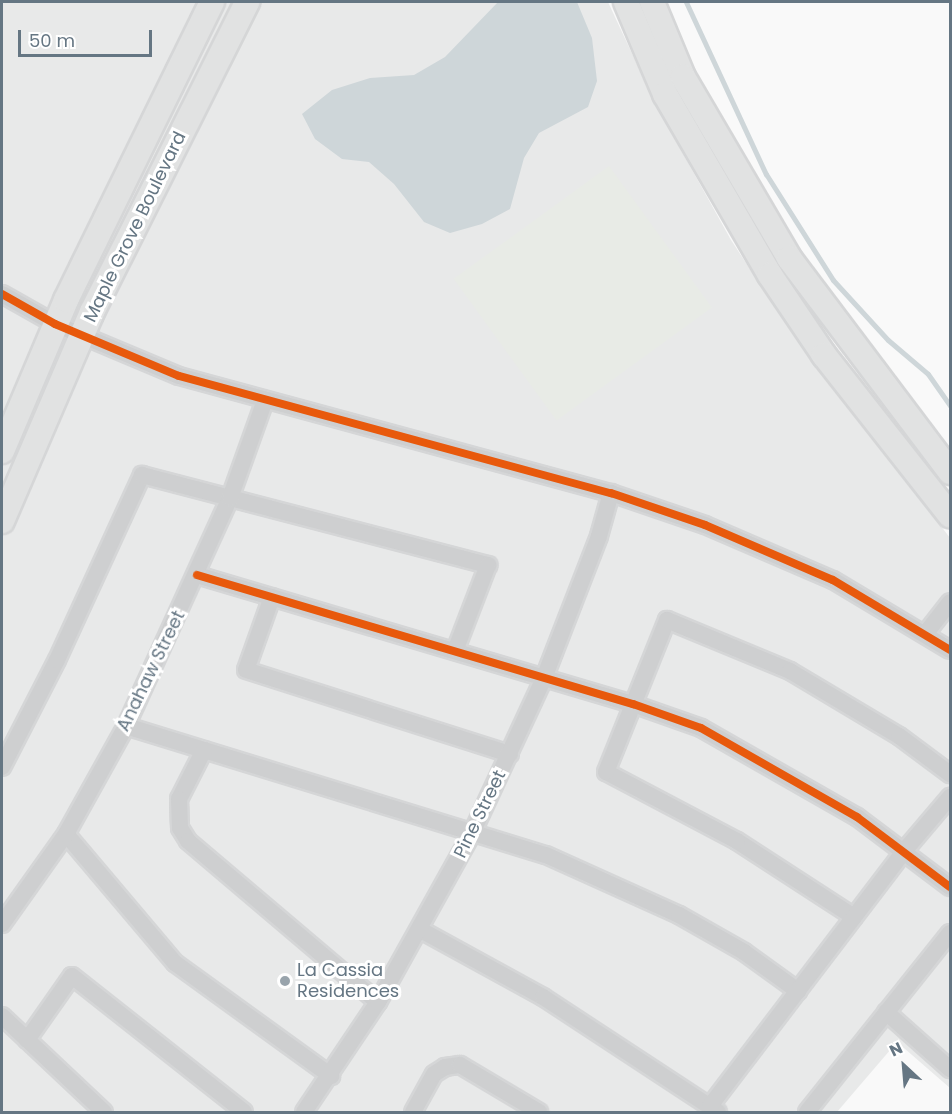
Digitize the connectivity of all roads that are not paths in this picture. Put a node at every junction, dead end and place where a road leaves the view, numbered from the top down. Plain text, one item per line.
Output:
1 (212, 2) edge
2 (247, 2) edge
3 (626, 2) edge
4 (652, 2) edge
5 (2, 294) edge
6 (55, 324) junction
7 (81, 336) junction
8 (265, 400) junction
9 (2, 451) edge
10 (951, 472) edge
11 (611, 494) junction
12 (230, 498) junction
13 (951, 515) edge
14 (2, 521) edge
15 (197, 575) junction
16 (272, 597) junction
17 (951, 602) edge
18 (926, 633) junction
19 (951, 650) edge
20 (455, 651) junction
21 (544, 678) junction
22 (633, 704) junction
23 (126, 726) junction
24 (204, 750) junction
25 (510, 754) junction
26 (2, 767) edge
27 (951, 774) edge
28 (951, 797) edge
29 (473, 831) junction
30 (66, 834) junction
31 (905, 850) junction
32 (951, 886) edge
33 (855, 917) junction
34 (2, 924) edge
35 (421, 930) junction
36 (951, 933) edge
37 (798, 991) junction
38 (378, 1002) junction
39 (886, 1012) junction
40 (2, 1016) edge
41 (27, 1040) junction
42 (950, 1067) edge
43 (331, 1076) junction
44 (715, 1109) edge
45 (104, 1113) edge
46 (244, 1113) edge
47 (304, 1113) edge
48 (413, 1113) edge
49 (539, 1113) edge
50 (807, 1113) edge

1 - 6 main road, Maple Grove Boulevard
2 - 7 main road, Maple Grove Boulevard
3 - 13 main road
4 - 10 main road
5 - 6 street
6 - 7 street
6 - 9 main road, Maple Grove Boulevard
7 - 8 street
7 - 14 main road, Maple Grove Boulevard
8 - 11 street
8 - 12 street, Anahaw Street
11 - 18 street
11 - 21 street, Pine Street
12 - 15 street, Anahaw Street
12 - 20 street
12 - 26 street
15 - 16 street
15 - 23 street, Anahaw Street
16 - 20 street
16 - 25 street
17 - 18 street
18 - 19 street
20 - 21 street
21 - 22 street
21 - 25 street, Pine Street
22 - 27 street
22 - 31 street
22 - 33 street
23 - 24 street
23 - 30 street, Anahaw Street
24 - 29 street
24 - 38 street
25 - 29 street, Pine Street
28 - 31 street
29 - 35 street, Pine Street
29 - 37 street
30 - 34 street, Anahaw Street
30 - 43 street
31 - 32 street
31 - 33 street
33 - 37 street
35 - 38 street, Pine Street
35 - 44 street
36 - 39 street
37 - 44 street
38 - 43 street, Pine Street
39 - 42 street
39 - 50 street
40 - 41 street
41 - 45 street
41 - 46 street
43 - 47 street, Pine Street
48 - 49 street

